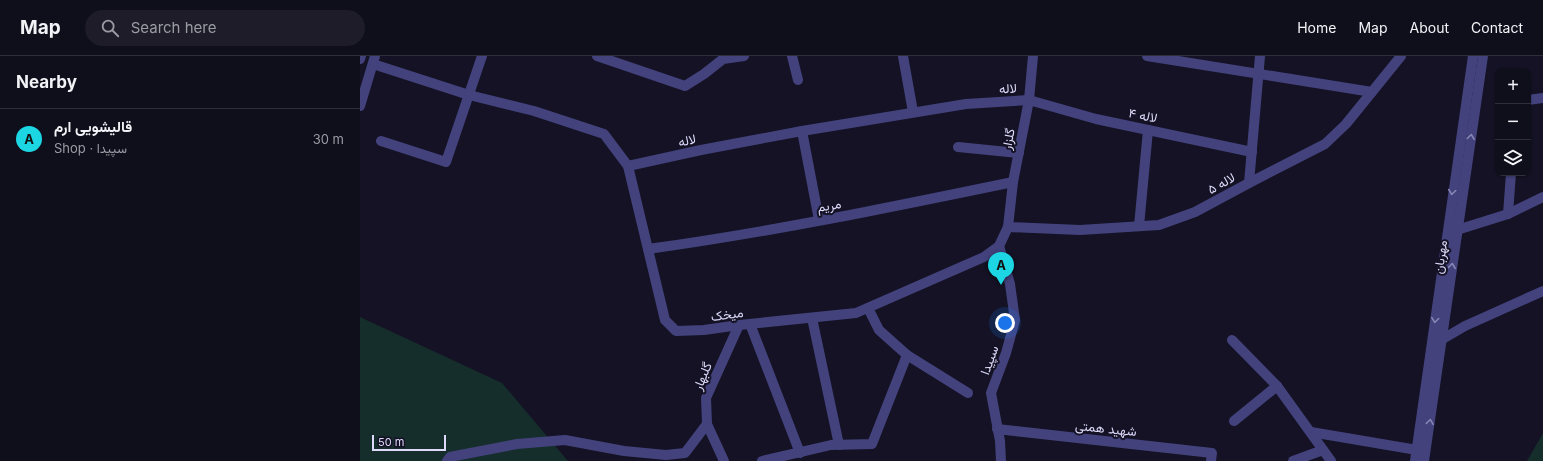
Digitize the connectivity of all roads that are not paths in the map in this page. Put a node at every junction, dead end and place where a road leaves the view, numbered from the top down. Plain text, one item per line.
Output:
1 (482, 56) edge
2 (597, 56) edge
3 (744, 56) edge
4 (792, 56) edge
5 (903, 56) edge
6 (1033, 56) edge
7 (1147, 56) edge
8 (1260, 56) edge
9 (1401, 56) edge
10 (1473, 56) edge
11 (1483, 56) edge
12 (1165, 57) edge
13 (374, 60) edge
14 (1258, 74) junction
15 (798, 80) dead end
16 (1372, 92) junction
17 (469, 95) junction
18 (1543, 98) edge
19 (1029, 100) junction
20 (1531, 100) edge
21 (360, 106) edge
22 (913, 112) junction
23 (1148, 130) junction
24 (802, 131) junction
25 (381, 141) dead end
26 (958, 147) dead end
27 (1252, 152) junction
28 (1019, 153) junction
29 (628, 166) junction
30 (1511, 176) edge
31 (1013, 182) junction
32 (1249, 182) junction
33 (1543, 197) edge
34 (1508, 214) junction
35 (819, 220) junction
36 (1138, 226) junction
37 (1008, 227) junction
38 (1457, 230) junction
39 (999, 246) junction
40 (648, 249) junction
41 (1445, 282) junction
42 (1543, 291) edge
43 (868, 308) junction
44 (812, 318) junction
45 (750, 324) junction
46 (739, 325) junction
47 (1232, 340) dead end
48 (1442, 340) junction
49 (907, 355) junction
50 (1277, 386) junction
51 (968, 393) dead end
52 (1234, 421) dead end
53 (706, 424) junction
54 (997, 430) junction
55 (1310, 432) junction
56 (839, 445) junction
57 (1323, 450) junction
58 (1417, 450) junction
59 (800, 452) junction
60 (1211, 457) edge
61 (447, 461) edge
62 (724, 461) edge
63 (762, 461) edge
64 (1001, 461) edge
65 (1293, 461) edge
66 (1331, 461) edge
67 (1415, 461) edge
68 (1424, 461) edge

1 - 17 street
2 - 3 street
4 - 15 street
5 - 22 street
6 - 19 street, گلزار
7 - 12 street
8 - 14 street
9 - 16 street, لاله ۵
10 -> 41 street, مهربان
38 -> 11 street, مهربان
12 - 14 street
13 - 17 street
13 - 21 street
14 - 16 street
14 - 27 street
16 - 32 street, لاله ۵
17 - 25 street
17 - 29 street
18 - 20 street
19 - 22 street, لاله
19 - 23 street, لاله ۴
19 - 28 street, گلزار
22 - 24 street, لاله
23 - 27 street, لاله ۴
23 - 36 street
24 - 29 street, لاله
24 - 35 street
26 - 28 street
27 - 32 street
28 - 31 street, گلزار
29 - 40 street
30 - 34 street
31 - 35 street, مریم
31 - 37 street, گلزار
32 - 36 street, لاله ۵
33 - 34 street
34 - 38 street
35 - 40 street, مریم
36 - 37 street, لاله ۵
37 - 39 street, میخک
41 -> 38 street, مهربان
39 - 43 street, میخک
39 - 54 street, سپیدا
40 - 46 street, میخک
41 - 48 street, مهربان
41 -> 58 street, مهربان
42 - 48 street
43 - 44 street, میخک
43 - 49 street
44 - 45 street, میخک
44 - 56 street
45 - 46 street, میخک
45 - 59 street
46 - 53 street, گلبهار
47 - 50 street
68 -> 48 street, مهربان
49 - 51 street
49 - 56 street
50 - 52 street
50 - 55 street
53 - 61 street
53 - 62 street, گلبهار
54 - 60 street, شهید همتی
54 - 64 street, سپیدا
55 - 57 street
55 - 58 street
56 - 59 street
57 - 65 street
57 - 66 street
58 - 67 street, مهربان
59 - 63 street

